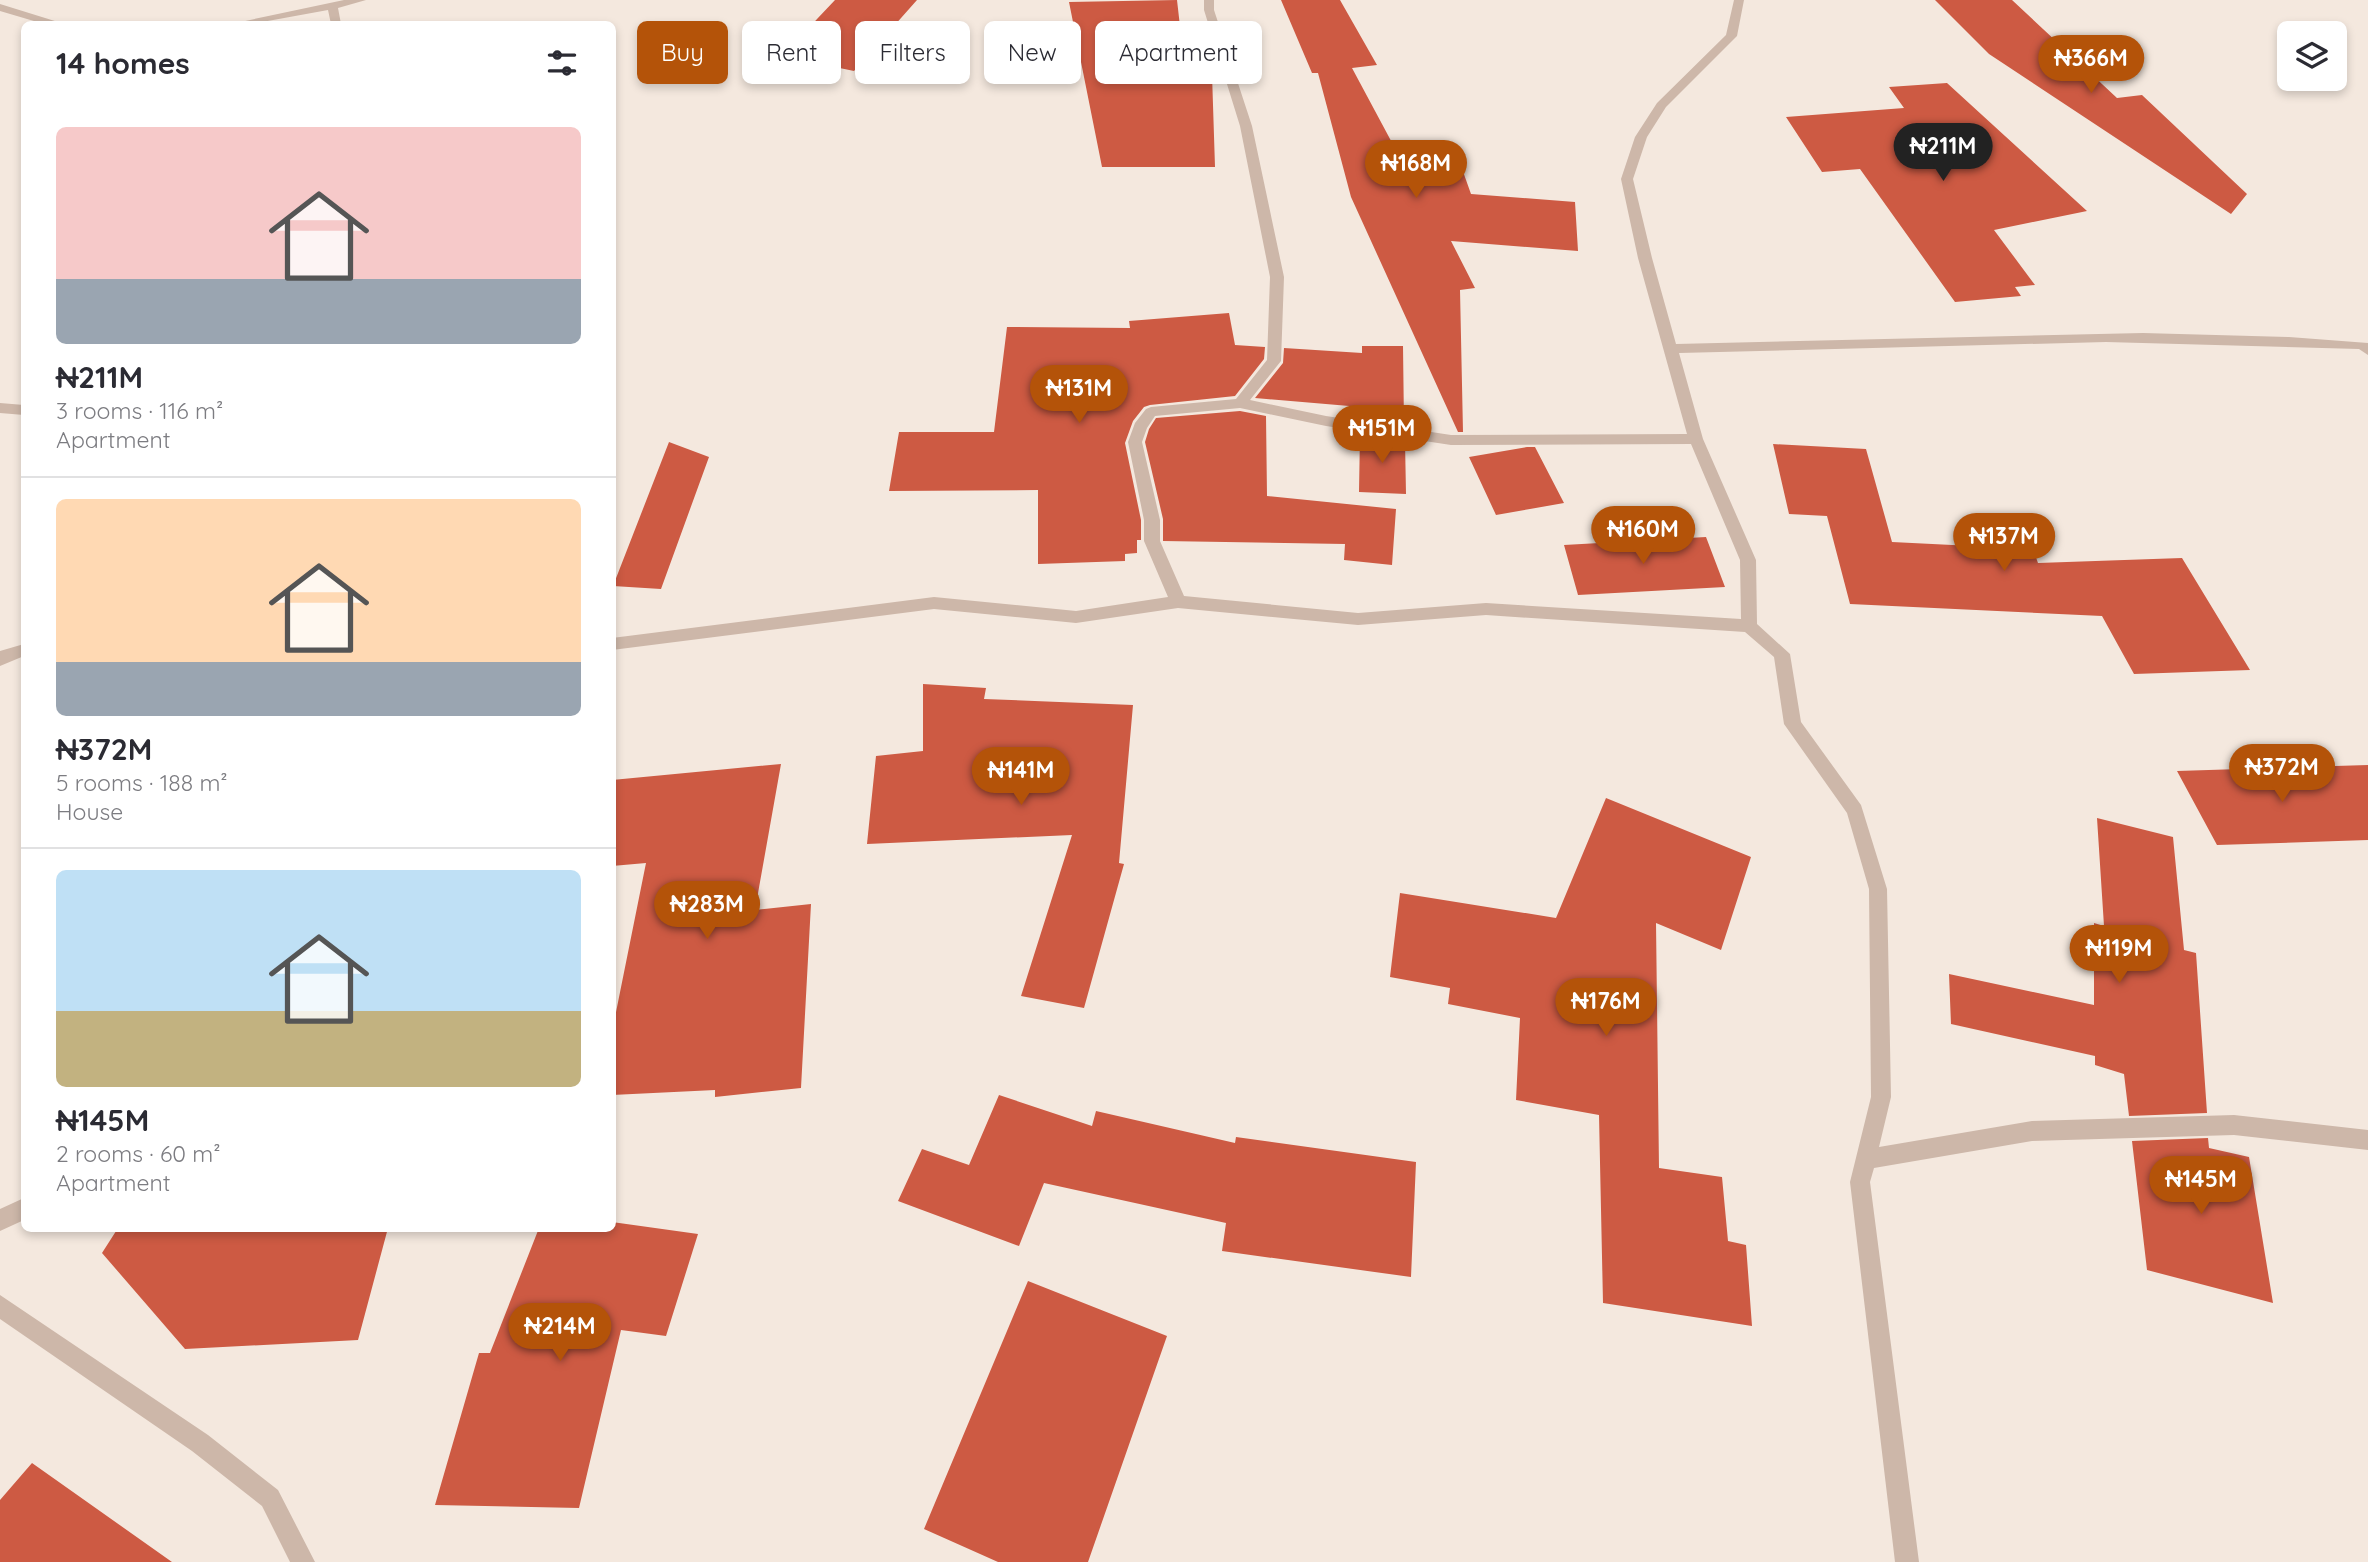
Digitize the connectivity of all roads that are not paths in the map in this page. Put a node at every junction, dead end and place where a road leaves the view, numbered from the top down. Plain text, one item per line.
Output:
1 (361, 0) edge
2 (1209, 0) edge
3 (1739, 0) edge
4 (332, 5) junction
5 (0, 8) edge
6 (44, 21) edge
7 (252, 21) edge
8 (335, 21) edge
9 (1671, 349) junction
10 (2368, 350) edge
11 (1240, 403) junction
12 (0, 408) edge
13 (21, 410) edge
14 (1696, 439) junction
15 (1178, 602) junction
16 (1749, 626) junction
17 (616, 643) edge
18 (21, 651) edge
19 (0, 660) edge
20 (2368, 1140) edge
21 (1867, 1159) junction
22 (21, 1210) edge
23 (0, 1220) edge
24 (0, 1306) edge
25 (303, 1562) edge
26 (1907, 1562) edge

1 - 4 street
2 - 11 street
3 - 9 street
4 - 7 street
4 - 8 street
5 - 6 street
9 - 10 street
9 - 14 street
11 - 14 street
11 - 15 street
12 - 13 street
14 - 16 street
15 - 16 street
15 - 17 street
16 - 21 street
18 - 19 street
20 - 21 street
21 - 26 street
22 - 23 street
24 - 25 street

